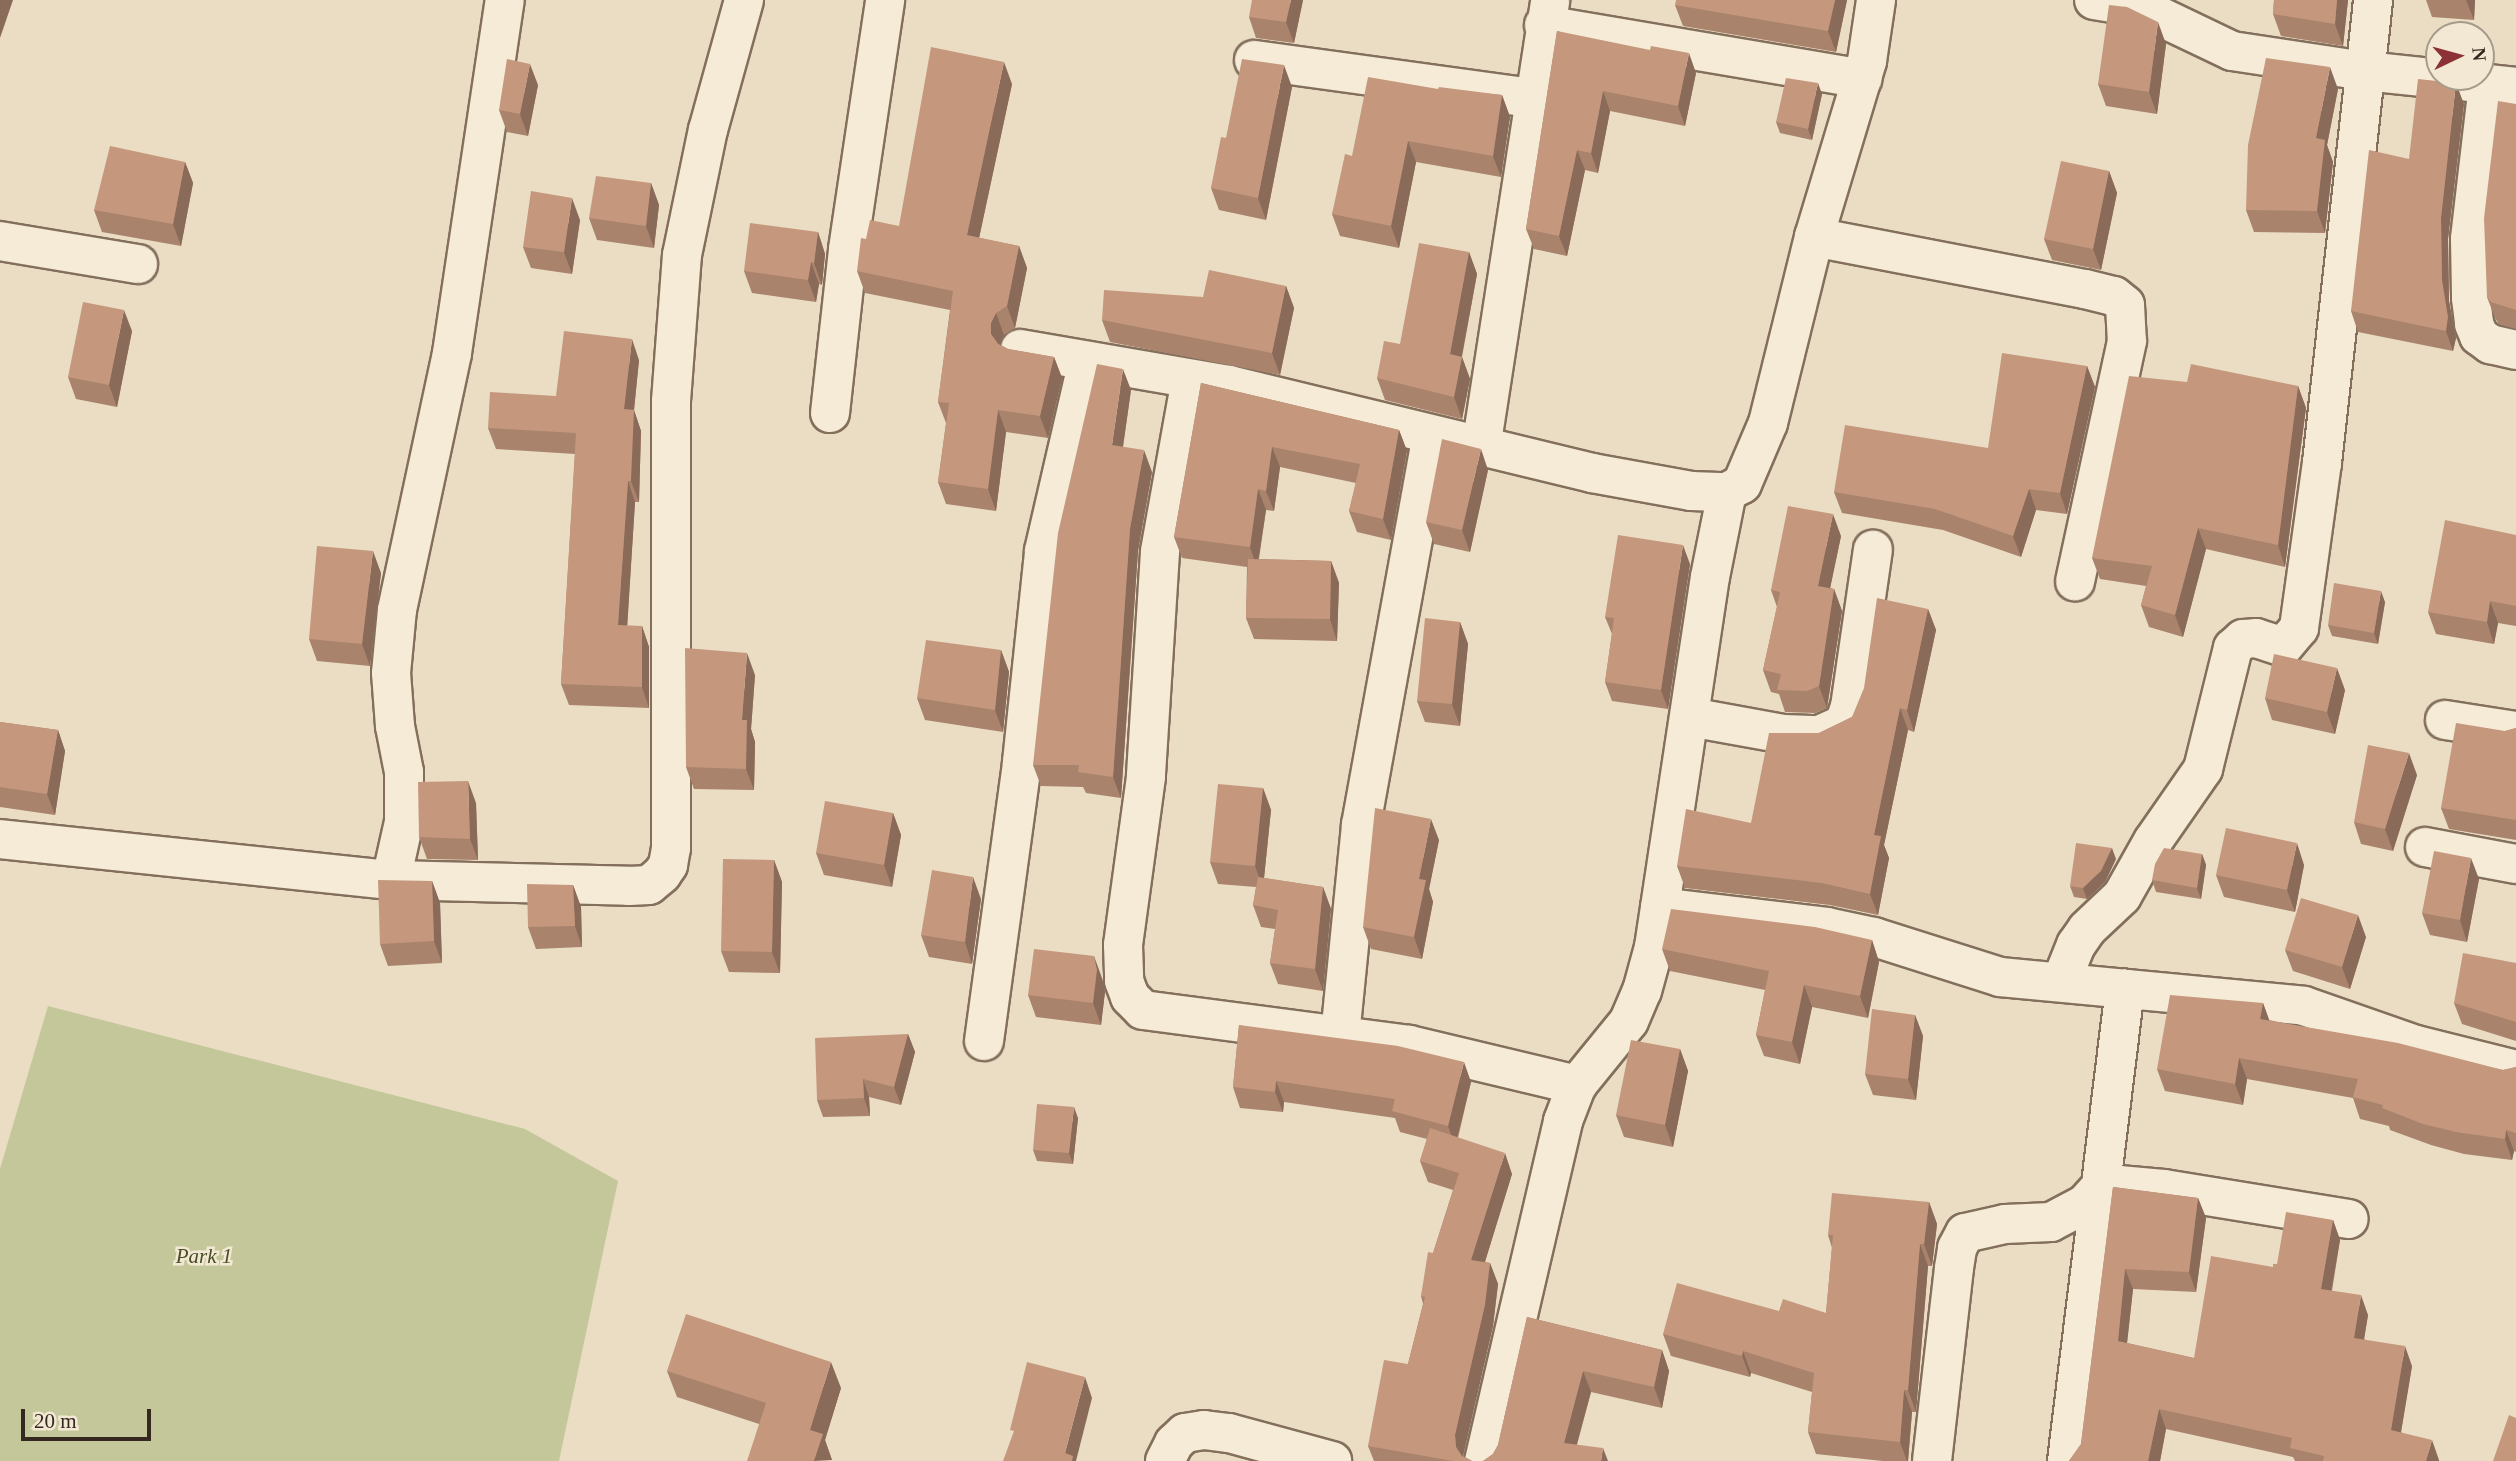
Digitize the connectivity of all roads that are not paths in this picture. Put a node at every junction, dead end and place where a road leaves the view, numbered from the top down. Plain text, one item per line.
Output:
1 (505, 0) edge
2 (744, 0) edge
3 (885, 0) edge
4 (1876, 0) edge
5 (2094, 0) edge
6 (2373, 0) edge
7 (1547, 13) edge
8 (1254, 60) edge
9 (2365, 71) junction
10 (1862, 79) junction
11 (2502, 86) edge
12 (1533, 98) junction
13 (1814, 237) junction
14 (0, 241) edge
15 (138, 264) dead end
16 (1020, 349) edge
17 (2516, 350) edge
18 (1088, 361) junction
19 (1191, 379) junction
20 (830, 413) dead end
21 (1432, 435) junction
22 (1481, 448) junction
23 (1727, 492) junction
24 (1873, 550) dead end
25 (2075, 581) dead end
26 (1690, 717) junction
27 (2445, 720) dead end
28 (2516, 731) edge
29 (0, 839) edge
30 (2425, 847) dead end
31 (2516, 864) edge
32 (391, 880) junction
33 (1660, 907) junction
34 (2061, 982) junction
35 (2125, 989) junction
36 (1340, 1036) junction
37 (984, 1041) dead end
38 (2516, 1070) edge
39 (1577, 1085) junction
40 (2101, 1186) junction
41 (2349, 1219) dead end
42 (1165, 1461) edge
43 (1332, 1461) edge
44 (1484, 1461) edge
45 (1932, 1461) edge
46 (2067, 1461) edge

1 - 32 street
2 - 32 street
3 - 20 street
4 - 10 street
5 - 9 street
6 - 9 street
7 - 10 street
7 - 12 street
8 - 12 street
9 - 11 street
9 - 34 street
10 - 13 street
11 - 17 street
12 - 22 street
13 - 23 street
13 - 25 street
14 - 15 street
16 - 18 street
18 - 19 street
18 - 37 street
19 - 21 street
19 - 36 street
21 - 22 street
21 - 36 street
22 - 23 street
23 - 26 street
24 - 26 street
26 - 33 street
27 - 28 street
29 - 32 street
30 - 31 street
33 - 34 street
33 - 39 street
34 - 35 street
35 - 38 street
35 - 40 street
36 - 39 street
39 - 44 street
40 - 41 street
40 - 45 street
40 - 46 street
42 - 43 street

